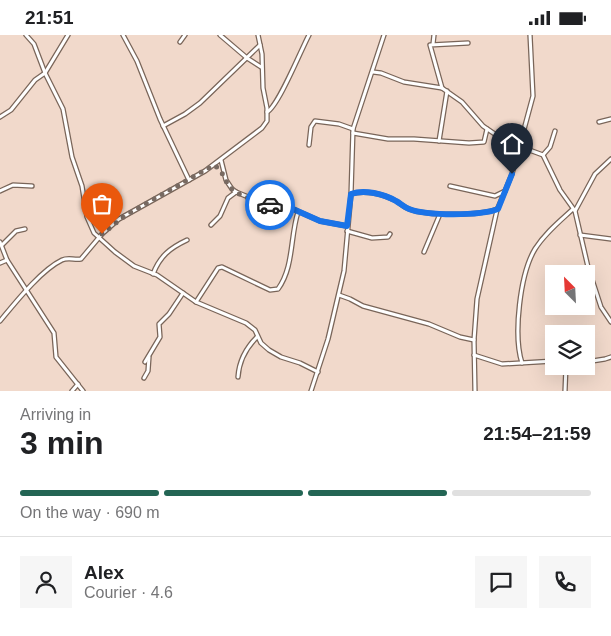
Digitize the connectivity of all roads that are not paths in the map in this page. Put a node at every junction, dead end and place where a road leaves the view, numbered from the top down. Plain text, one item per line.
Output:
1 (26, 35) edge
2 (68, 35) edge
3 (123, 35) edge
4 (185, 35) edge
5 (220, 35) edge
6 (258, 35) edge
7 (308, 35) edge
8 (384, 35) edge
9 (434, 35) edge
10 (530, 35) edge
11 (180, 42) dead end
12 (468, 43) dead end
13 (433, 44) junction
14 (260, 45) junction
15 (247, 58) junction
16 (262, 68) junction
17 (373, 72) junction
18 (46, 73) junction
19 (442, 89) junction
20 (447, 91) junction
21 (267, 112) junction
22 (0, 117) edge
23 (611, 119) edge
24 (599, 122) dead end
25 (163, 126) junction
26 (487, 129) junction
27 (353, 131) junction
28 (555, 131) dead end
29 (438, 141) junction
30 (309, 145) dead end
31 (520, 146) junction
32 (543, 155) junction
33 (611, 159) edge
34 (220, 160) junction
35 (214, 165) junction
36 (222, 171) junction
37 (189, 181) junction
38 (32, 186) dead end
39 (450, 186) dead end
40 (0, 191) edge
41 (506, 191) junction
42 (236, 192) junction
43 (351, 194) junction
44 (498, 209) junction
45 (574, 210) junction
46 (298, 212) junction
47 (440, 214) junction
48 (211, 225) dead end
49 (347, 226) junction
50 (25, 229) dead end
51 (347, 231) junction
52 (390, 234) dead end
53 (580, 235) junction
54 (99, 237) junction
55 (611, 239) edge
56 (188, 240) dead end
57 (1, 246) edge
58 (424, 252) dead end
59 (7, 260) junction
60 (0, 263) edge
61 (153, 274) junction
62 (26, 292) junction
63 (183, 293) junction
64 (339, 295) junction
65 (196, 301) junction
66 (0, 321) edge
67 (611, 322) edge
68 (258, 337) junction
69 (474, 340) junction
70 (474, 355) junction
71 (148, 356) junction
72 (611, 357) edge
73 (595, 361) edge
74 (145, 362) dead end
75 (545, 362) edge
76 (522, 363) junction
77 (318, 372) junction
78 (566, 375) edge
79 (238, 377) dead end
80 (144, 378) dead end
81 (78, 384) junction
82 (72, 391) edge
83 (83, 391) edge
84 (311, 391) edge
85 (475, 391) edge
86 (565, 391) edge

1 - 18 street
2 - 18 street
3 - 25 street
4 - 11 street
5 - 15 street
6 - 14 street
7 - 21 street
8 - 17 street
9 - 13 street
10 - 31 street
12 - 13 street
13 - 19 street
14 - 15 street
14 - 16 street
15 - 16 street
15 - 25 street
16 - 21 street
17 - 19 street
17 - 27 street
18 - 22 street
18 - 54 street
19 - 20 street
20 - 26 street
20 - 29 street
21 - 34 street
23 - 24 street
25 - 37 street
26 - 29 street
26 - 31 street
27 - 29 street
27 - 30 street
27 - 43 street
28 - 32 street
31 - 32 street
31 - 41 street
32 - 45 street
33 - 45 street
34 - 35 street
34 - 36 street
35 - 36 street
35 - 37 street
36 - 42 street
37 - 54 street
38 - 40 street
39 - 41 street
41 - 44 street
42 - 46 street
42 - 48 street
43 - 47 street
43 - 49 street
44 - 47 street
44 - 69 street
45 - 53 street
45 - 76 street
46 - 49 street
46 - 65 street
47 - 58 street
49 - 51 street
50 - 57 street
51 - 52 street
51 - 64 street
53 - 55 street
53 - 67 street
54 - 61 street
54 - 62 street
56 - 61 street
57 - 59 street
59 - 60 street
59 - 62 street
61 - 63 street
62 - 66 street
62 - 81 street
63 - 65 street
63 - 71 street
64 - 69 street
64 - 77 street
65 - 68 street
68 - 77 street
68 - 79 street
69 - 70 street
70 - 76 street
70 - 85 street
71 - 74 street
71 - 80 street
72 - 73 street
75 - 76 street
77 - 84 street
78 - 86 street
81 - 82 street
81 - 83 street

